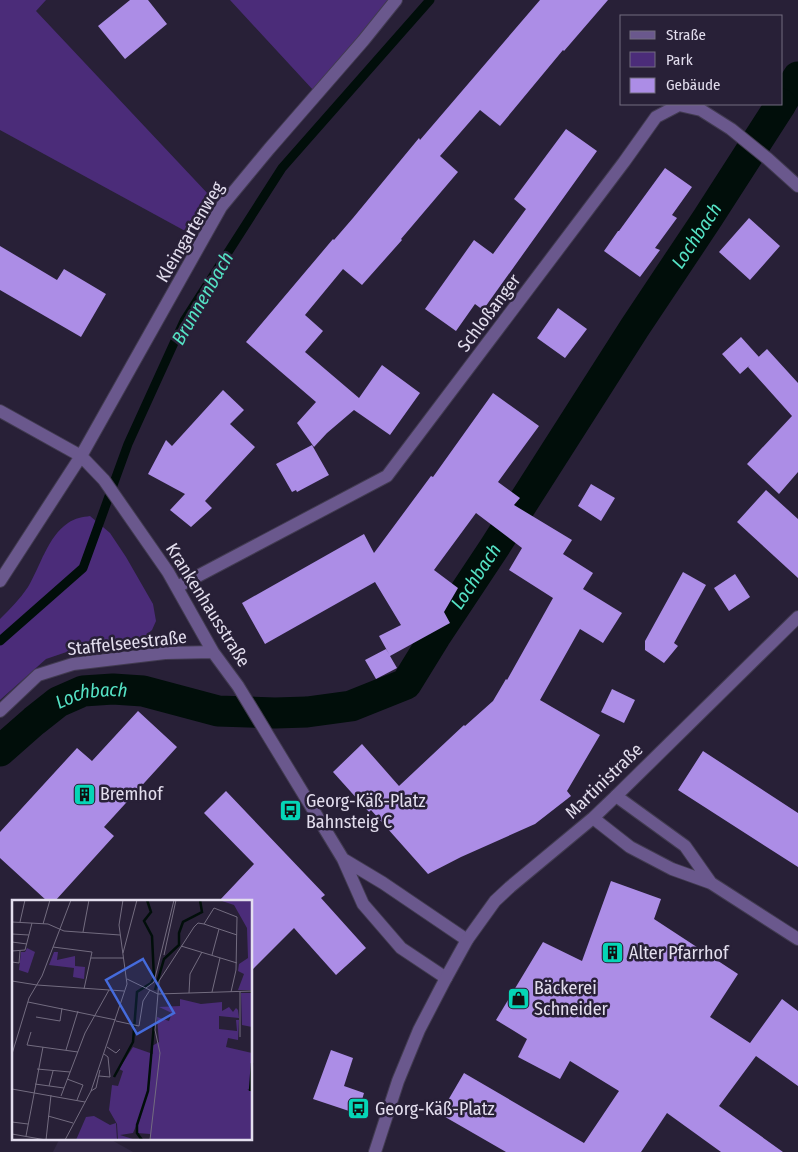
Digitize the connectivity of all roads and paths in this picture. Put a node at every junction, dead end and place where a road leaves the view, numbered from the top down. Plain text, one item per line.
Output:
1 (396, 0) edge
2 (798, 186) edge
3 (0, 411) edge
4 (81, 456) junction
5 (0, 581) edge
6 (177, 587) junction
7 (798, 617) edge
8 (213, 652) junction
9 (0, 711) edge
10 (616, 796) junction
11 (594, 818) junction
12 (343, 860) junction
13 (711, 883) junction
14 (798, 939) edge
15 (467, 940) junction
16 (446, 978) junction
17 (374, 1152) edge

1 - 4 street, Kleingartenweg
2 - 6 street, Schloßanger
3 - 4 street, Krankenhausstraße
4 - 5 street, Kleingartenweg
4 - 6 street, Krankenhausstraße
6 - 8 street, Krankenhausstraße
7 - 10 street, Martinistraße
8 - 9 street, Staffelseestraße
8 - 12 street, Krankenhausstraße
10 - 11 street, Martinistraße
10 - 13 street
11 - 13 street
11 - 15 street, Martinistraße
12 - 15 street, Krankenhausstraße
12 - 16 street, Krankenhausstraße
13 - 14 street
15 - 16 street, Martinistraße
16 - 17 street, Martinistraße

